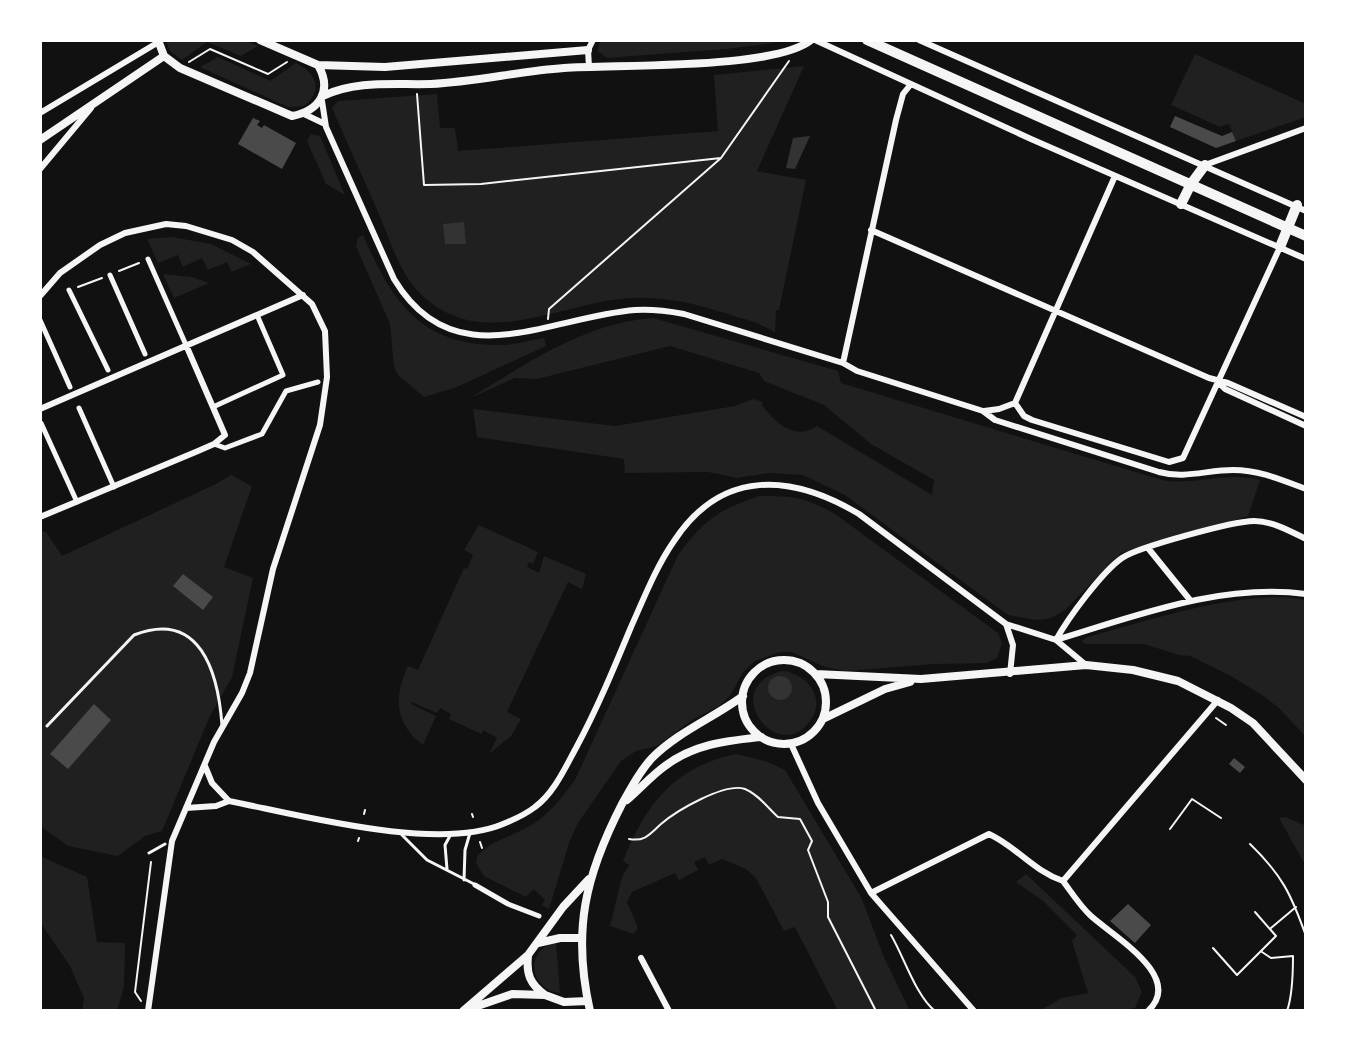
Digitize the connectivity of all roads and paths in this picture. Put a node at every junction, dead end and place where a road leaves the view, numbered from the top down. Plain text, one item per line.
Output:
1 (260, 40) edge
2 (593, 40) edge
3 (813, 40) edge
4 (867, 40) edge
5 (919, 40) edge
6 (157, 41) edge
7 (588, 50) junction
8 (164, 56) junction
9 (790, 60) dead end
10 (289, 61) dead end
11 (188, 62) dead end
12 (318, 65) junction
13 (589, 67) junction
14 (911, 84) junction
15 (416, 89) dead end
16 (322, 98) junction
17 (96, 102) junction
18 (40, 113) edge
19 (304, 114) junction
20 (325, 124) junction
21 (1306, 128) edge
22 (40, 140) edge
23 (721, 158) junction
24 (1205, 165) junction
25 (40, 169) edge
26 (1115, 176) junction
27 (1191, 184) junction
28 (1181, 204) junction
29 (1302, 208) edge
30 (1289, 228) junction
31 (871, 230) junction
32 (1306, 236) edge
33 (1280, 247) junction
34 (148, 259) dead end
35 (1306, 259) edge
36 (110, 275) dead end
37 (69, 290) dead end
38 (303, 295) junction
39 (40, 296) edge
40 (1055, 309) junction
41 (257, 315) junction
42 (40, 320) edge
43 (548, 320) dead end
44 (186, 345) junction
45 (145, 354) dead end
46 (843, 363) junction
47 (108, 370) dead end
48 (318, 382) dead end
49 (1219, 383) junction
50 (70, 387) dead end
51 (1015, 403) junction
52 (213, 407) junction
53 (79, 408) dead end
54 (40, 409) edge
55 (983, 411) junction
56 (1306, 417) edge
57 (41, 423) edge
58 (1306, 426) edge
59 (214, 444) junction
60 (114, 487) junction
61 (1306, 489) edge
62 (77, 502) junction
63 (40, 517) edge
64 (1306, 539) edge
65 (1148, 548) junction
66 (1306, 594) edge
67 (1190, 600) junction
68 (1006, 624) junction
69 (1056, 640) junction
70 (1086, 665) junction
71 (816, 674) junction
72 (1010, 674) junction
73 (921, 679) junction
74 (743, 696) junction
75 (1218, 700) junction
76 (1215, 717) dead end
77 (823, 719) junction
78 (222, 725) junction
79 (1226, 725) dead end
80 (47, 726) dead end
81 (761, 737) junction
82 (791, 744) junction
83 (205, 766) junction
84 (1306, 780) edge
85 (229, 801) junction
86 (623, 803) junction
87 (186, 808) junction
88 (1221, 818) dead end
89 (1170, 829) dead end
90 (400, 832) junction
91 (470, 833) junction
92 (451, 834) junction
93 (629, 839) dead end
94 (480, 842) dead end
95 (165, 844) dead end
96 (1250, 844) dead end
97 (482, 848) dead end
98 (149, 853) joint
99 (447, 871) junction
100 (590, 878) junction
101 (464, 880) junction
102 (1063, 881) junction
103 (475, 885) joint
104 (871, 893) junction
105 (1296, 907) junction
106 (1255, 912) dead end
107 (539, 916) dead end
108 (1270, 929) junction
109 (891, 935) dead end
110 (1306, 936) edge
111 (582, 938) junction
112 (538, 943) junction
113 (1213, 948) dead end
114 (1262, 952) junction
115 (528, 955) junction
116 (641, 958) dead end
117 (545, 995) junction
118 (141, 1002) dead end
119 (589, 1006) edge
120 (148, 1011) edge
121 (464, 1011) edge
122 (669, 1011) edge
123 (876, 1011) edge
124 (935, 1011) edge
125 (974, 1011) edge
126 (1148, 1011) edge
127 (1287, 1011) edge

1 - 12 street
2 - 7 street
3 - 13 street
3 - 14 street
4 - 27 main road
5 - 24 street
6 - 8 street
6 - 18 street
7 - 12 street
7 - 13 street
8 - 17 street
8 - 19 street
9 - 23 path
10 - 11 path
12 - 16 street
13 - 16 street
14 - 26 street
14 - 31 street
15 - 23 path
16 - 19 street
16 - 20 street
17 - 22 street
17 - 25 street
19 - 20 street
20 - 46 street
21 - 24 street
23 - 43 path
24 - 27 main road
24 - 29 street
26 - 28 street
26 - 40 street
27 - 28 main road
27 - 30 main road
28 - 33 street
29 - 30 main road
30 - 32 main road
30 - 33 main road
31 - 40 street
31 - 46 street
33 - 35 street
33 - 49 street
34 - 44 street
36 - 45 street
37 - 47 street
38 - 39 street
38 - 41 street
38 - 78 street
40 - 49 street
40 - 51 street
41 - 44 street
41 - 52 street
42 - 50 street
44 - 52 street
44 - 54 street
46 - 55 street
48 - 59 street
49 - 51 street
49 - 56 street
49 - 58 street
51 - 55 street
52 - 59 street
53 - 60 street
55 - 61 street
57 - 62 street
59 - 60 street
60 - 62 street
62 - 63 street
64 - 65 street
65 - 67 street
65 - 69 street
66 - 67 street
67 - 69 street
68 - 69 street
68 - 72 street
68 - 91 street
69 - 70 street
70 - 72 street
70 - 75 street
71 - 73 street
71 - 74 street
71 - 77 street
72 - 73 street
73 - 77 street
74 - 81 street
74 - 86 street
75 - 84 street
75 - 102 street
76 - 79 path
77 - 82 street
78 - 80 lane
78 - 83 street
81 - 82 street
81 - 86 street
82 - 104 street
83 - 85 street
83 - 87 street
85 - 87 street
85 - 90 street
86 - 100 street
87 - 120 street
88 - 89 path
90 - 92 street
90 - 99 lane
91 - 92 street
91 - 101 lane
92 - 99 lane
93 - 123 path
94 - 97 path
95 - 98 lane
96 - 105 path
98 - 118 path
99 - 101 lane
100 - 111 street
100 - 112 street
101 - 103 lane
102 - 104 street
102 - 126 street
103 - 107 street
104 - 125 street
105 - 108 path
105 - 110 path
106 - 108 path
108 - 114 path
109 - 124 path
111 - 112 street
111 - 119 street
112 - 115 street
113 - 114 path
114 - 127 path
115 - 117 street
115 - 121 street
116 - 122 street
117 - 119 street
117 - 121 street

